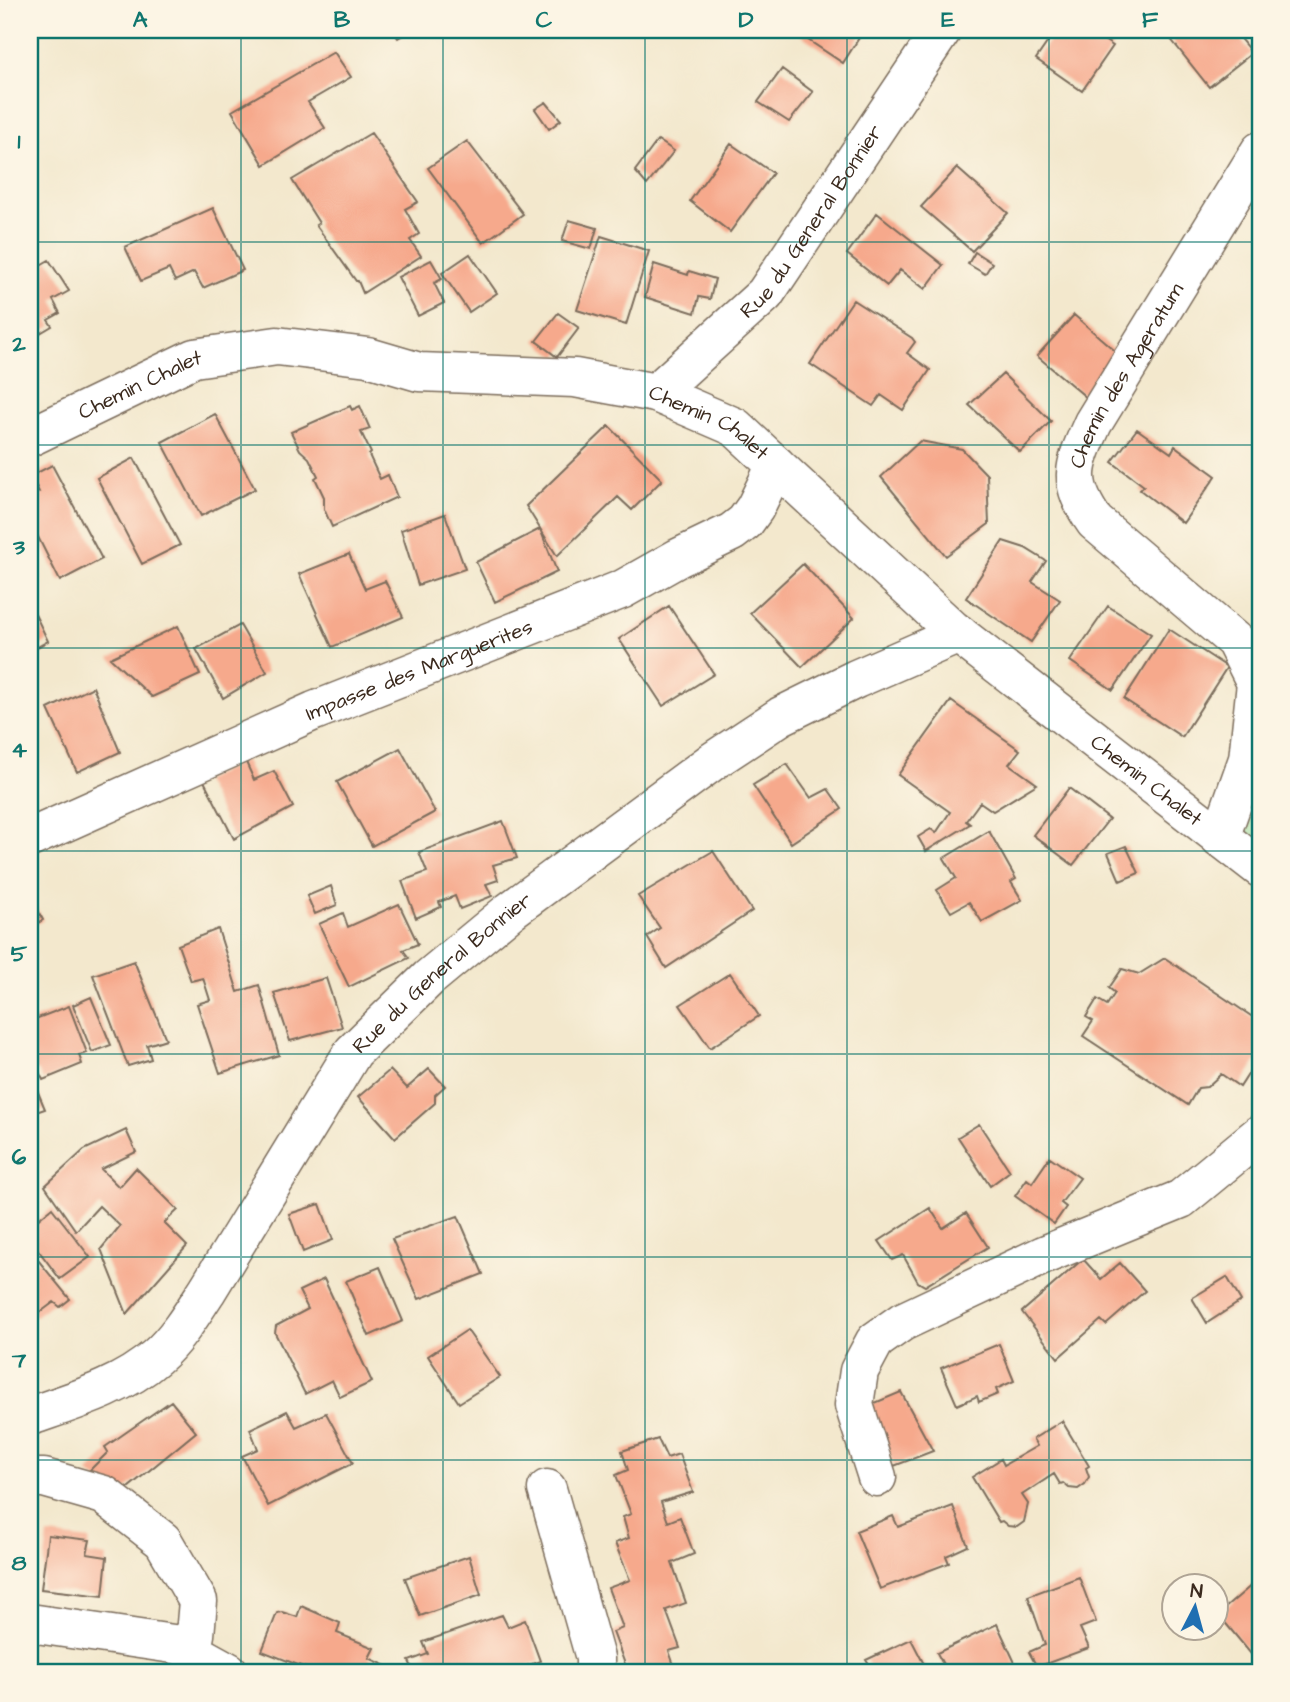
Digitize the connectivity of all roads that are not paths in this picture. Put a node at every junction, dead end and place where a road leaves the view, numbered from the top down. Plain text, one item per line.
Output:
1 (942, 30) edge
2 (1260, 151) edge
3 (656, 393) junction
4 (30, 437) edge
5 (776, 465) junction
6 (959, 634) junction
7 (30, 838) edge
8 (1220, 838) junction
9 (1260, 869) edge
10 (1260, 1135) edge
11 (30, 1416) edge
12 (877, 1477) dead end
13 (30, 1478) edge
14 (547, 1489) dead end
15 (30, 1623) edge
16 (180, 1645) junction
17 (229, 1672) edge
18 (595, 1672) edge

1 - 3 street, Rue du General Bonnier
2 - 8 street, Chemin des Ageratum
3 - 4 street, Chemin Chalet
3 - 5 street, Chemin Chalet
5 - 6 street, Chemin Chalet
5 - 7 street, Impasse des Marguerites
6 - 8 street, Chemin Chalet
6 - 11 street, Rue du General Bonnier
8 - 9 street, Chemin Chalet
10 - 12 street
13 - 16 street
14 - 18 street
15 - 16 street
16 - 17 street

